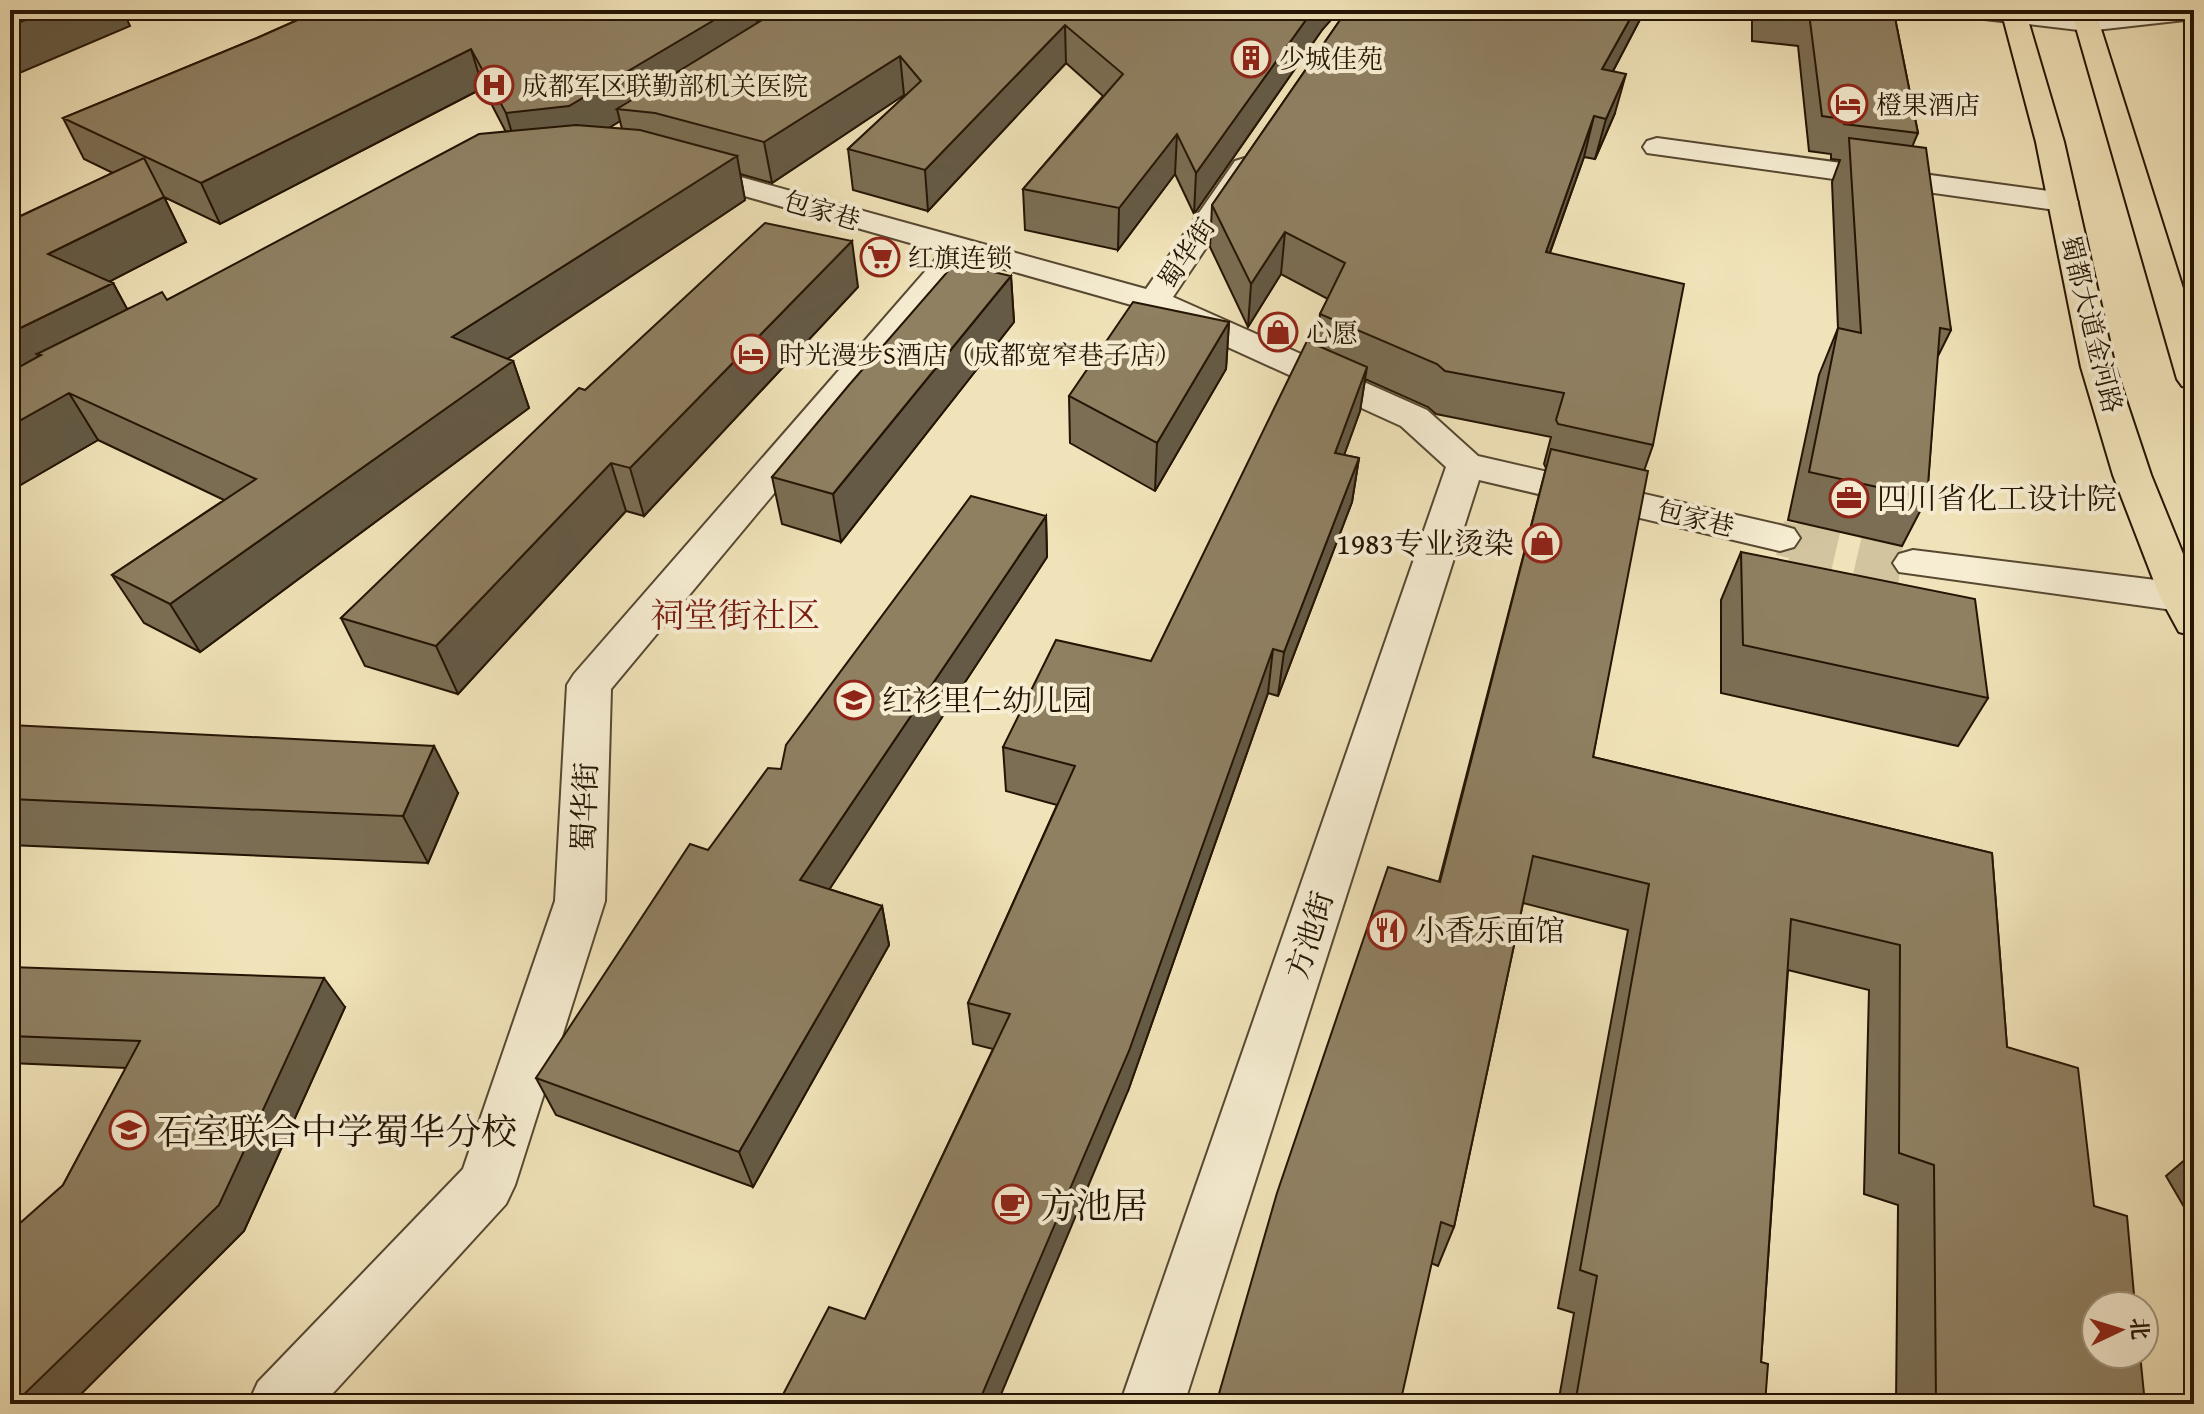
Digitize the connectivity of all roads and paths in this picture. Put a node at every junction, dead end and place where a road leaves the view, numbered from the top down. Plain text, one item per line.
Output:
1 (1967, 10) edge
2 (2194, 12) edge
3 (2014, 14) edge
4 (2081, 14) edge
5 (1261, 143) edge
6 (1657, 147) dead end
7 (653, 162) edge
8 (2063, 202) junction
9 (961, 249) junction
10 (1154, 301) junction
11 (2194, 379) edge
12 (1465, 465) junction
13 (1780, 538) tunnel mouth
14 (1913, 563) tunnel mouth
15 (2187, 610) edge
16 (280, 1404) edge
17 (1152, 1404) edge

1 - 3 street
2 - 4 street
3 - 4 street
3 - 8 main road, 蜀都大道金河路
4 - 11 main road
5 - 10 street, 蜀华街
6 - 8 street
7 - 9 street, 包家巷
8 - 15 main road, 蜀都大道金河路
9 - 10 street, 包家巷
9 - 16 street, 蜀华街
10 - 12 street, 包家巷
12 - 13 street, 包家巷
12 - 17 street, 方池街
14 - 15 street

